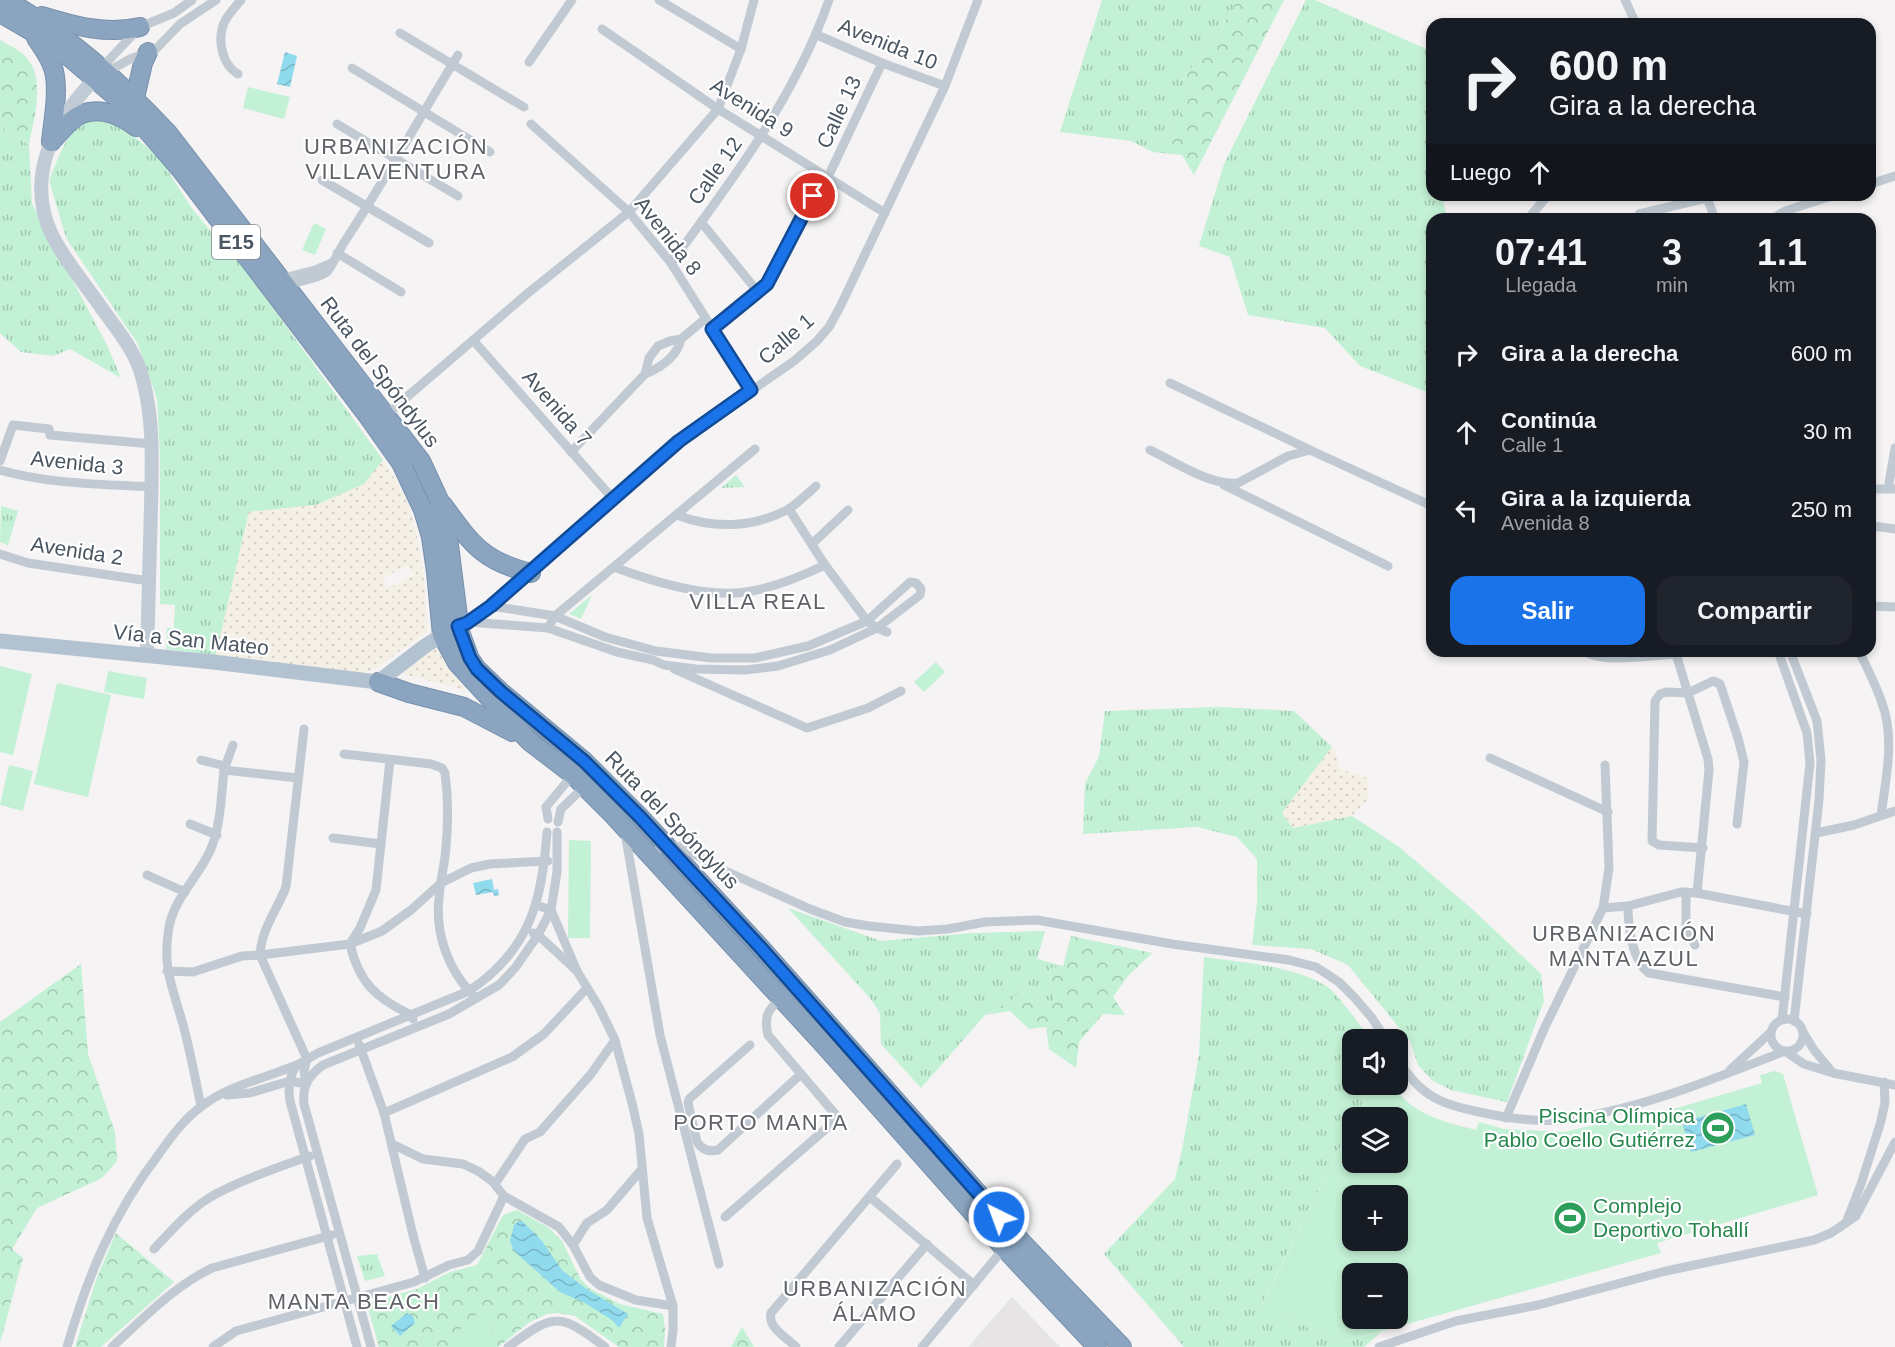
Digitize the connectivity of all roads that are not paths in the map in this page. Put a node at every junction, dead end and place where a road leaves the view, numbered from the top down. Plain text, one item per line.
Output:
1 (192, 0) edge
2 (216, 0) edge
3 (241, 0) edge
4 (658, 0) edge
5 (754, 0) edge
6 (829, 0) edge
7 (978, 0) edge
8 (1625, 0) edge
9 (568, 1) edge
10 (13, 4) edge
11 (0, 13) edge
12 (1633, 18) edge
13 (140, 27) junction
14 (602, 29) dead end
15 (33, 32) junction
16 (400, 33) dead end
17 (817, 35) junction
18 (741, 49) junction
19 (151, 51) junction
20 (455, 60) junction
21 (529, 62) dead end
22 (882, 63) junction
23 (352, 68) dead end
24 (100, 74) junction
25 (238, 74) dead end
26 (945, 86) junction
27 (135, 98) junction
28 (524, 107) dead end
29 (718, 109) junction
30 (424, 112) junction
31 (337, 124) dead end
32 (531, 124) dead end
33 (763, 135) junction
34 (51, 142) junction
35 (490, 152) dead end
36 (168, 154) junction
37 (396, 159) junction
38 (826, 176) junction
39 (1895, 176) edge
40 (322, 180) dead end
41 (1876, 182) edge
42 (458, 196) dead end
43 (1543, 201) edge
44 (1687, 201) edge
45 (1816, 201) edge
46 (367, 207) junction
47 (629, 212) junction
48 (885, 213) junction
49 (1533, 213) edge
50 (1643, 213) edge
51 (1782, 213) edge
52 (702, 222) junction
53 (429, 243) dead end
54 (337, 253) junction
55 (672, 263) junction
56 (277, 285) junction
57 (401, 292) dead end
58 (758, 292) junction
59 (705, 319) junction
60 (712, 329) junction
61 (681, 339) junction
62 (473, 340) junction
63 (645, 374) junction
64 (1170, 383) dead end
65 (751, 390) junction
66 (387, 414) junction
67 (152, 444) junction
68 (1895, 448) edge
69 (755, 449) dead end
70 (1150, 450) dead end
71 (1310, 450) junction
72 (571, 452) junction
73 (0, 461) edge
74 (0, 470) edge
75 (1216, 481) junction
76 (816, 486) dead end
77 (151, 488) junction
78 (1876, 489) edge
79 (1892, 489) edge
80 (439, 500) junction
81 (614, 500) junction
82 (1426, 503) edge
83 (789, 509) junction
84 (848, 510) dead end
85 (677, 515) junction
86 (1876, 526) edge
87 (1895, 528) edge
88 (812, 544) junction
89 (0, 554) edge
90 (825, 565) junction
91 (1388, 566) dead end
92 (614, 567) junction
93 (531, 573) junction
94 (149, 581) junction
95 (491, 606) junction
96 (1876, 606) edge
97 (1895, 607) edge
98 (555, 616) junction
99 (867, 621) junction
100 (464, 624) junction
101 (548, 628) junction
102 (877, 628) junction
103 (887, 632) dead end
104 (442, 635) junction
105 (605, 637) junction
106 (0, 641) edge
107 (807, 646) junction
108 (601, 647) junction
109 (147, 656) junction
110 (655, 656) junction
111 (812, 656) junction
112 (1597, 657) edge
113 (1616, 657) edge
114 (1679, 657) edge
115 (1780, 657) edge
116 (1792, 657) edge
117 (1862, 657) edge
118 (711, 658) junction
119 (755, 658) junction
120 (664, 665) junction
121 (755, 669) junction
122 (710, 670) junction
123 (378, 682) junction
124 (901, 691) dead end
125 (1688, 693) junction
126 (304, 729) dead end
127 (529, 741) junction
128 (232, 746) dead end
129 (344, 754) dead end
130 (1490, 758) dead end
131 (201, 760) dead end
132 (390, 760) junction
133 (1605, 765) dead end
134 (225, 768) junction
135 (585, 774) junction
136 (298, 778) junction
137 (546, 807) junction
138 (561, 809) junction
139 (1895, 811) edge
140 (1608, 812) junction
141 (1881, 815) junction
142 (548, 819) dead end
143 (558, 822) dead end
144 (190, 824) dead end
145 (1737, 824) dead end
146 (624, 828) junction
147 (547, 832) dead end
148 (557, 832) dead end
149 (1816, 833) junction
150 (217, 835) junction
151 (333, 838) dead end
152 (381, 844) junction
153 (1703, 848) junction
154 (658, 850) junction
155 (556, 860) junction
156 (544, 862) junction
157 (147, 875) dead end
158 (441, 883) junction
159 (185, 892) junction
160 (1686, 892) junction
161 (1697, 893) junction
162 (537, 905) junction
163 (1628, 906) junction
164 (1603, 908) junction
165 (551, 910) junction
166 (1796, 911) junction
167 (1807, 914) junction
168 (525, 930) junction
169 (538, 935) junction
170 (350, 944) junction
171 (1695, 945) dead end
172 (260, 955) junction
173 (167, 971) junction
174 (577, 971) junction
175 (587, 988) junction
176 (469, 991) junction
177 (787, 991) junction
178 (1785, 996) junction
179 (477, 998) junction
180 (411, 1015) junction
181 (1782, 1020) junction
182 (1794, 1021) junction
183 (416, 1026) junction
184 (1378, 1029) edge
185 (1771, 1032) junction
186 (1803, 1032) junction
187 (356, 1037) junction
188 (615, 1040) junction
189 (750, 1045) dead end
190 (361, 1049) junction
191 (1785, 1051) junction
192 (307, 1059) junction
193 (296, 1066) junction
194 (1408, 1073) edge
195 (1833, 1073) junction
196 (801, 1074) junction
197 (1723, 1076) junction
198 (290, 1081) junction
199 (1884, 1082) junction
200 (306, 1084) junction
201 (1895, 1084) edge
202 (218, 1096) junction
203 (201, 1106) junction
204 (384, 1113) junction
205 (1506, 1118) junction
206 (1895, 1142) edge
207 (392, 1144) junction
208 (318, 1154) junction
209 (306, 1158) junction
210 (897, 1164) dead end
211 (642, 1169) junction
212 (495, 1184) junction
213 (504, 1196) junction
214 (870, 1197) junction
215 (725, 1217) dead end
216 (1845, 1225) junction
217 (339, 1234) junction
218 (328, 1236) junction
219 (1010, 1241) junction
220 (927, 1244) junction
221 (573, 1245) junction
222 (154, 1249) dead end
223 (719, 1264) dead end
224 (425, 1278) junction
225 (974, 1285) junction
226 (358, 1298) junction
227 (346, 1302) junction
228 (673, 1306) junction
229 (67, 1347) edge
230 (112, 1347) edge
231 (213, 1347) edge
232 (357, 1347) edge
233 (371, 1347) edge
234 (508, 1347) edge
235 (605, 1347) edge
236 (671, 1347) edge
237 (796, 1347) edge
238 (839, 1347) edge
239 (922, 1347) edge
240 (1097, 1347) edge
241 (1122, 1347) edge
242 (1379, 1347) edge

1 - 13 street
2 - 19 street
3 - 25 street
4 - 18 street
5 - 18 street
6 - 17 street, Calle 12
7 - 26 street, Calle 1
8 - 12 street
9 - 21 street
10 - 13 highway
10 - 24 highway, Ruta del Spóndylus / E15
11 - 15 highway, Ruta del Spóndylus / E15
13 - 24 street
14 - 29 street, Avenida 9
15 - 24 highway, Ruta del Spóndylus / E15
15 - 34 highway
16 - 20 street
17 - 22 street, Avenida 10
17 - 33 street, Calle 12
18 - 29 street
19 - 24 street
19 - 27 highway
20 - 28 street
20 - 30 street
22 - 26 street, Avenida 10
22 - 38 street, Calle 13
23 - 30 street
24 - 27 highway, Ruta del Spóndylus / E15
24 - 34 street
24 - 36 highway, Ruta del Spóndylus / E15
26 - 48 street, Calle 1
27 - 56 highway, Ruta del Spóndylus / E15
29 - 33 street, Avenida 9
29 - 47 street
30 - 35 street
30 - 37 street
31 - 37 street
32 - 47 street, Avenida 8
33 - 38 street, Avenida 9
33 - 52 street, Calle 12
34 - 36 highway
34 - 67 street
36 - 56 highway, Ruta del Spóndylus / E15
37 - 42 street
37 - 46 street
38 - 48 street, Avenida 9
38 - 58 street, Calle 13
39 - 41 street
40 - 46 street
43 - 49 street
44 - 50 street
45 - 51 street
46 - 53 street
46 - 54 street
47 - 55 street, Avenida 8
47 - 62 street
48 - 65 street, Calle 1
52 - 55 street, Calle 12
52 - 58 street
54 - 56 street
54 - 57 street
55 - 59 street, Avenida 8
56 - 66 highway, Ruta del Spóndylus / E15
56 - 104 highway, Ruta del Spóndylus / E15
58 - 60 street, Calle 13
59 - 60 street, Avenida 8
59 - 61 street
60 - 65 street, Avenida 8
61 - 63 street
61 - 63 street
62 - 66 street
62 - 72 street, Avenida 7
63 - 72 street
64 - 71 street
65 - 81 street, Calle 1
66 - 80 highway, Ruta del Spóndylus / E15
67 - 73 street
67 - 77 street
68 - 79 street
69 - 85 street
70 - 75 street
71 - 75 street
71 - 82 street
72 - 81 street, Avenida 7
74 - 77 street, Avenida 3
75 - 91 street
76 - 83 street
77 - 94 street
78 - 79 street
80 - 93 highway
80 - 100 highway, Ruta del Spóndylus / E15
81 - 93 street, Calle 1
83 - 85 street
83 - 88 street
84 - 88 street
85 - 92 street
86 - 87 street
88 - 90 street
89 - 94 street, Avenida 2
90 - 92 street
90 - 99 street
92 - 98 street
93 - 95 street, Calle 1
94 - 109 street
95 - 98 street
95 - 100 street, Calle 1
96 - 97 street
98 - 101 street
98 - 105 street
99 - 102 street
99 - 102 street
99 - 107 street
100 - 101 street
100 - 104 main road
100 - 135 highway, Ruta del Spóndylus / E15
101 - 108 street
102 - 103 street
102 - 111 street
104 - 123 main road
104 - 127 highway, Ruta del Spóndylus / E15
105 - 108 street
105 - 110 street
106 - 109 main road, Vía a San Mateo
107 - 111 street
107 - 119 street
108 - 110 street
109 - 123 main road, Vía a San Mateo
110 - 118 street
110 - 120 street
111 - 121 street
112 - 113 street
114 - 125 street
115 - 166 street
116 - 149 street
117 - 141 street
118 - 119 street
118 - 122 street
119 - 121 street
120 - 122 street
120 - 124 street
121 - 122 street
123 - 127 highway
125 - 145 street
125 - 153 street
125 - 153 street
126 - 136 street
127 - 135 highway, Ruta del Spóndylus / E15
128 - 134 street
129 - 132 street
130 - 140 street
131 - 134 street
132 - 152 street
132 - 158 street
133 - 140 street
134 - 136 street
134 - 150 street
135 - 137 street
135 - 138 street
135 - 146 highway, Ruta del Spóndylus / E15
135 - 154 highway, Ruta del Spóndylus / E15
136 - 172 street
137 - 138 street
137 - 142 street
138 - 143 street
139 - 141 street
140 - 164 street
141 - 149 street
144 - 150 street
146 - 154 highway, Ruta del Spóndylus / E15
146 - 223 street
147 - 156 street
148 - 155 street
149 - 167 street
150 - 159 street
151 - 152 street
152 - 170 street
153 - 161 street
154 - 177 highway, Ruta del Spóndylus / E15
154 - 184 street
155 - 156 street
155 - 165 street
156 - 158 street
156 - 162 street
157 - 159 street
158 - 170 street
158 - 176 street
159 - 173 street
160 - 161 street
160 - 163 street
160 - 171 street
161 - 166 street
162 - 165 street
162 - 168 street
163 - 164 street
163 - 178 street
164 - 205 street
165 - 169 street
165 - 174 street
166 - 167 street
166 - 178 street
167 - 182 street
168 - 169 street
168 - 176 street
169 - 174 street
169 - 179 street
170 - 172 street
170 - 180 street
172 - 173 street
172 - 192 street
173 - 203 street
174 - 175 street
175 - 188 street
175 - 204 street
176 - 179 street
176 - 180 street
177 - 196 street
177 - 219 highway, Ruta del Spóndylus / E15
178 - 181 street
179 - 183 street
180 - 183 street
180 - 187 street
181 - 182 street
181 - 185 street
182 - 186 street
183 - 190 street
185 - 191 street
185 - 197 street
186 - 191 street
186 - 195 street
187 - 190 street
187 - 192 street
188 - 211 street
188 - 212 street
189 - 196 street
190 - 200 street
190 - 204 street
191 - 195 street
191 - 197 street
192 - 193 street
192 - 200 street
193 - 198 street
193 - 202 street
194 - 205 street
195 - 199 street
196 - 215 street
197 - 205 street
198 - 200 street
198 - 202 street
198 - 209 street
199 - 201 street
199 - 216 street
200 - 208 street
202 - 203 street
203 - 229 street
204 - 207 street
206 - 216 street
207 - 212 street
207 - 224 street
208 - 209 street
208 - 217 street
209 - 218 street
209 - 222 street
210 - 214 street
211 - 221 street
211 - 228 street
212 - 213 street
213 - 221 street
213 - 224 street
214 - 220 street
214 - 237 street
216 - 242 street
217 - 218 street
217 - 226 street
218 - 227 street
218 - 230 street
219 - 225 street
219 - 240 highway, Ruta del Spóndylus / E15
219 - 241 highway, Ruta del Spóndylus / E15
220 - 225 street
220 - 238 street
221 - 228 street
224 - 226 street
225 - 239 street
226 - 227 street
226 - 233 street
227 - 231 street
227 - 232 street
228 - 236 street
234 - 235 street

